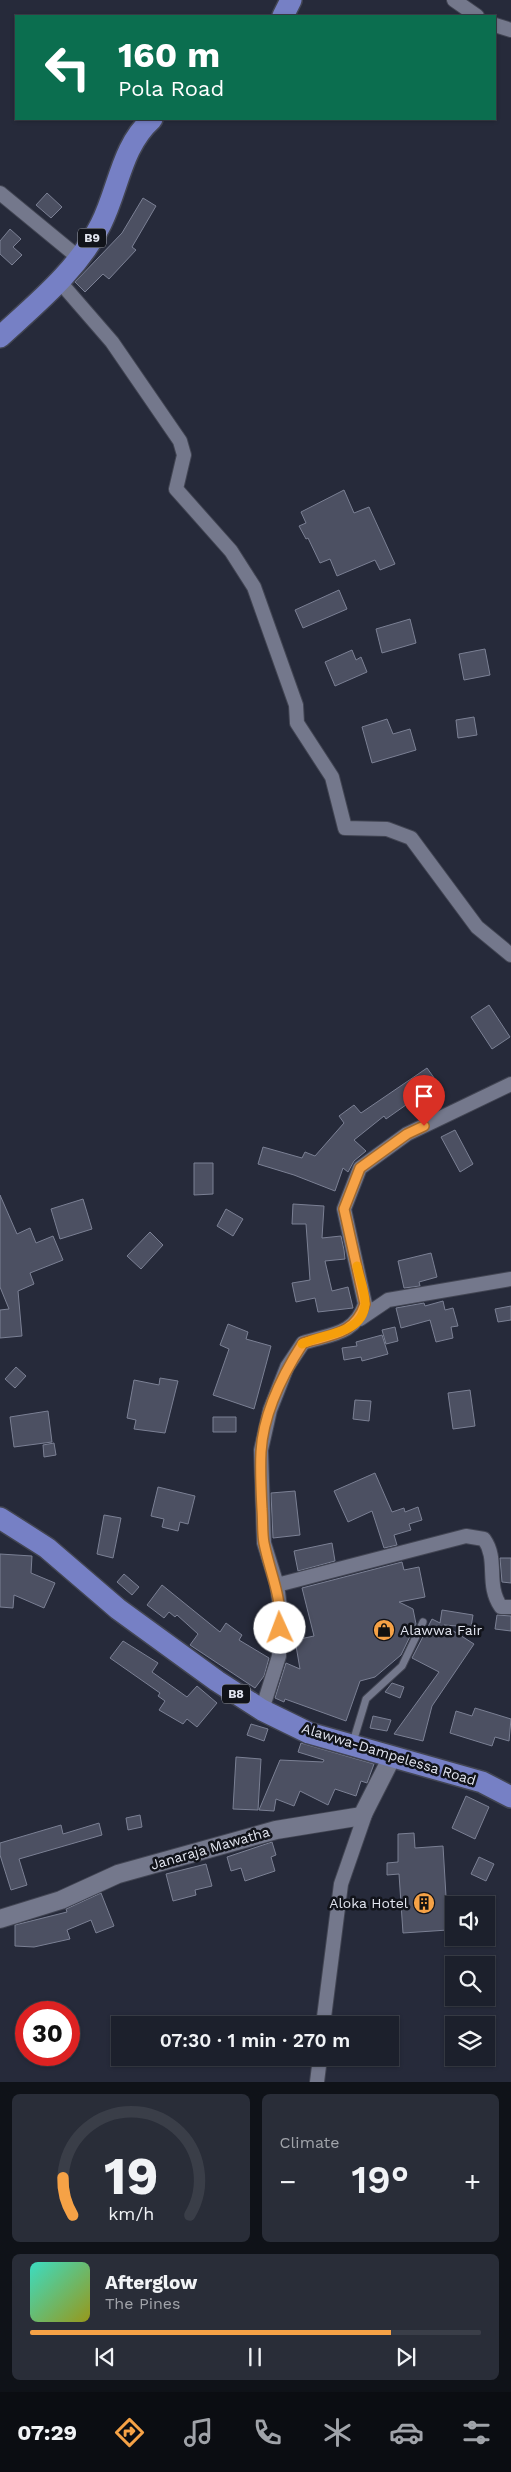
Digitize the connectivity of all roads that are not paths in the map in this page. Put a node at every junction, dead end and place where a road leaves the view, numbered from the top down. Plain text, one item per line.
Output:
1 (291, 0) edge
2 (454, 0) edge
3 (284, 15) edge
4 (476, 15) edge
5 (496, 25) edge
6 (511, 30) edge
7 (151, 120) edge
8 (0, 193) edge
9 (79, 258) junction
10 (60, 282) junction
11 (0, 337) edge
12 (511, 955) edge
13 (511, 1084) edge
14 (511, 1279) edge
15 (360, 1319) junction
16 (0, 1518) edge
17 (277, 1584) junction
18 (511, 1607) edge
19 (423, 1622) dead end
20 (262, 1710) junction
21 (352, 1746) junction
22 (392, 1757) junction
23 (511, 1797) edge
24 (368, 1807) junction
25 (0, 1919) edge
26 (325, 2016) edge
27 (319, 2066) edge
28 (316, 2082) edge

1 - 3 main road
2 - 4 street
5 - 6 street
7 - 9 main road, B9
8 - 9 street
9 - 10 main road, B9
10 - 11 main road, B9
10 - 12 street
13 - 15 street
14 - 15 street
15 - 17 street
16 - 20 main road, Alawwa-Dampelessa Road / B8
17 - 18 street
17 - 20 street
19 - 21 lane
20 - 21 main road, Alawwa-Dampelessa Road / B8
21 - 22 main road, Alawwa-Dampelessa Road / B8
22 - 23 main road, Alawwa-Dampelessa Road / B8
22 - 24 street
24 - 25 street, Janaraja Mawatha
24 - 26 street
27 - 28 street

